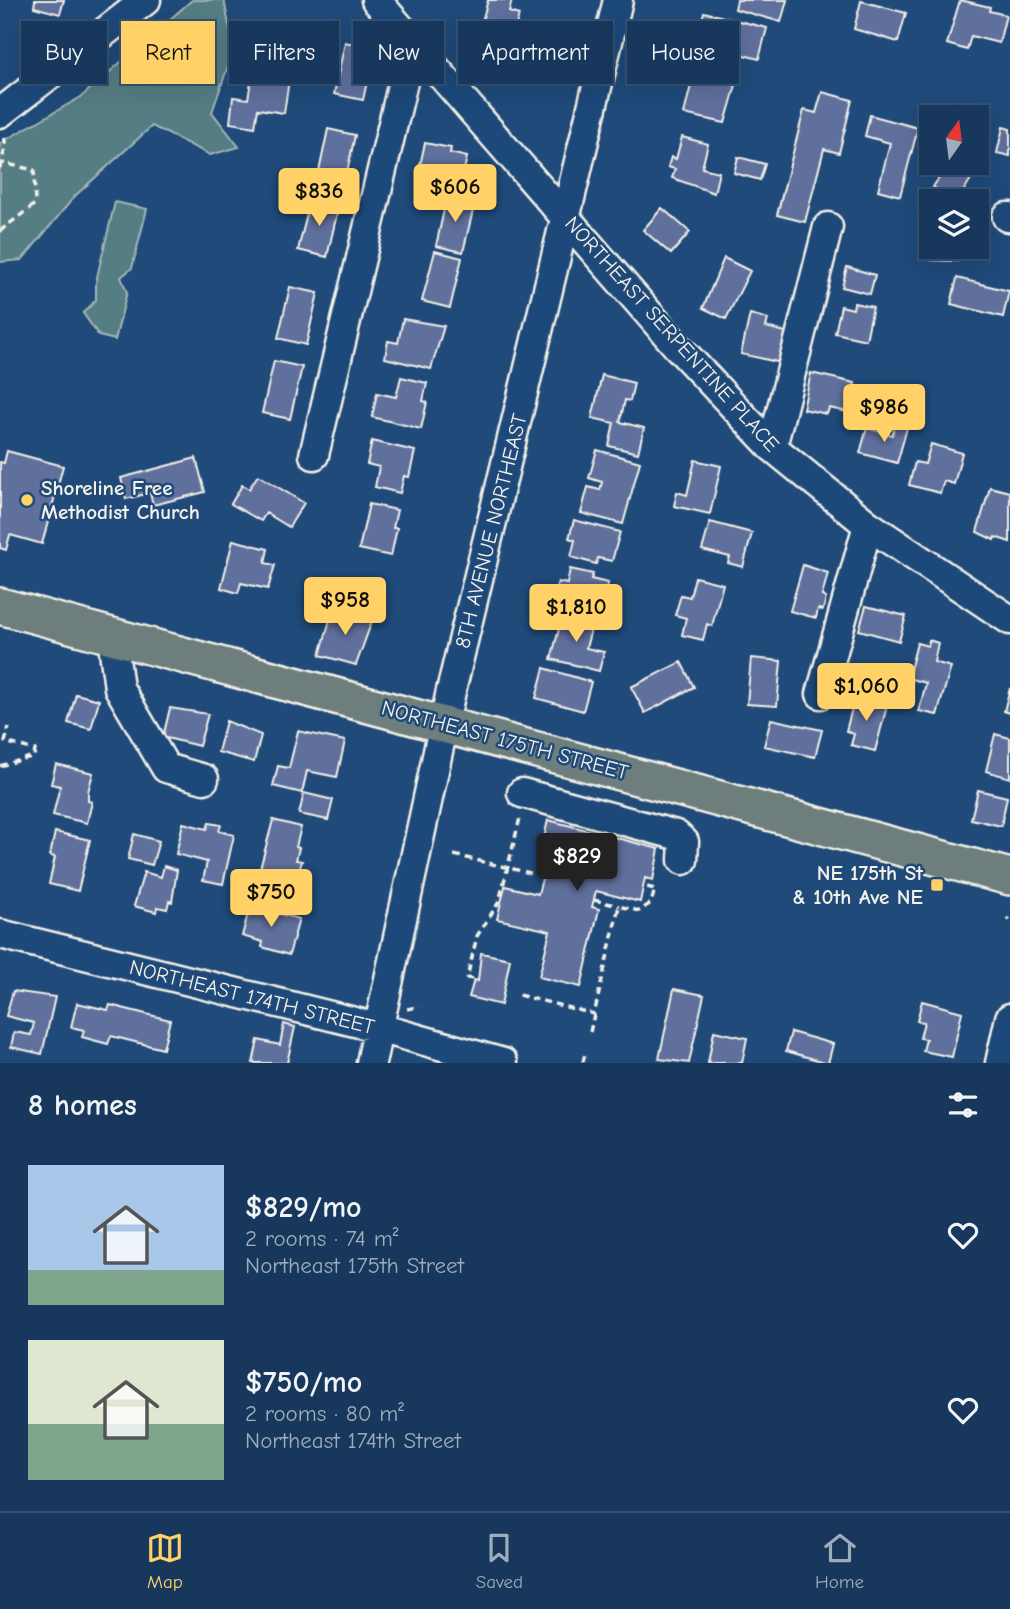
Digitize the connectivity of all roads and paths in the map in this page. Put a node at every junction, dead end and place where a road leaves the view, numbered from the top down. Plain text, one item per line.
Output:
1 (146, 0) edge
2 (376, 0) edge
3 (618, 0) edge
4 (395, 21) edge
5 (444, 76) edge
6 (402, 84) edge
7 (1, 123) edge
8 (2, 166) edge
9 (567, 219) junction
10 (828, 227) dead end
11 (0, 231) edge
12 (772, 447) junction
13 (314, 454) dead end
14 (868, 525) junction
15 (0, 606) edge
16 (1010, 620) edge
17 (112, 636) junction
18 (821, 694) dead end
19 (444, 724) junction
20 (9, 727) dead end
21 (0, 766) edge
22 (204, 779) dead end
23 (524, 794) joint
24 (453, 855) dead end
25 (683, 860) dead end
26 (508, 868) junction
27 (543, 876) dead end
28 (1010, 877) edge
29 (643, 886) dead end
30 (594, 900) dead end
31 (619, 905) junction
32 (0, 934) edge
33 (473, 979) dead end
34 (519, 995) dead end
35 (594, 1014) junction
36 (1010, 1017) edge
37 (379, 1028) junction
38 (590, 1032) dead end
39 (585, 1054) dead end
40 (583, 1062) edge
41 (370, 1063) edge
42 (503, 1063) edge
43 (1000, 1063) edge

1 - 7 street
2 - 4 street, NORTHEAST SERPENTINE PLACE
3 - 9 street, 8TH AVENUE NORTHEAST
5 - 9 street, NORTHEAST SERPENTINE PLACE
6 - 13 street
7 - 8 path
8 - 11 path
9 - 12 street, NORTHEAST SERPENTINE PLACE
9 - 19 street, 8TH AVENUE NORTHEAST
10 - 12 street
12 - 14 street, NORTHEAST SERPENTINE PLACE
14 - 16 street, NORTHEAST SERPENTINE PLACE
14 - 18 street
15 - 17 main road, NORTHEAST 175TH STREET
17 - 19 main road, NORTHEAST 175TH STREET
17 - 22 street
19 - 28 main road, NORTHEAST 175TH STREET
19 - 37 street, 8TH AVENUE NORTHEAST
20 - 21 path
23 - 25 street
23 - 26 path
24 - 26 path
26 - 27 path
26 - 33 path
29 - 31 path
30 - 31 path
31 - 35 path
32 - 37 street, NORTHEAST 174TH STREET
34 - 35 path
35 - 38 path
36 - 43 street
37 - 41 street, 8TH AVENUE NORTHEAST
37 - 42 street, NORTHEAST 174TH STREET
39 - 40 path

